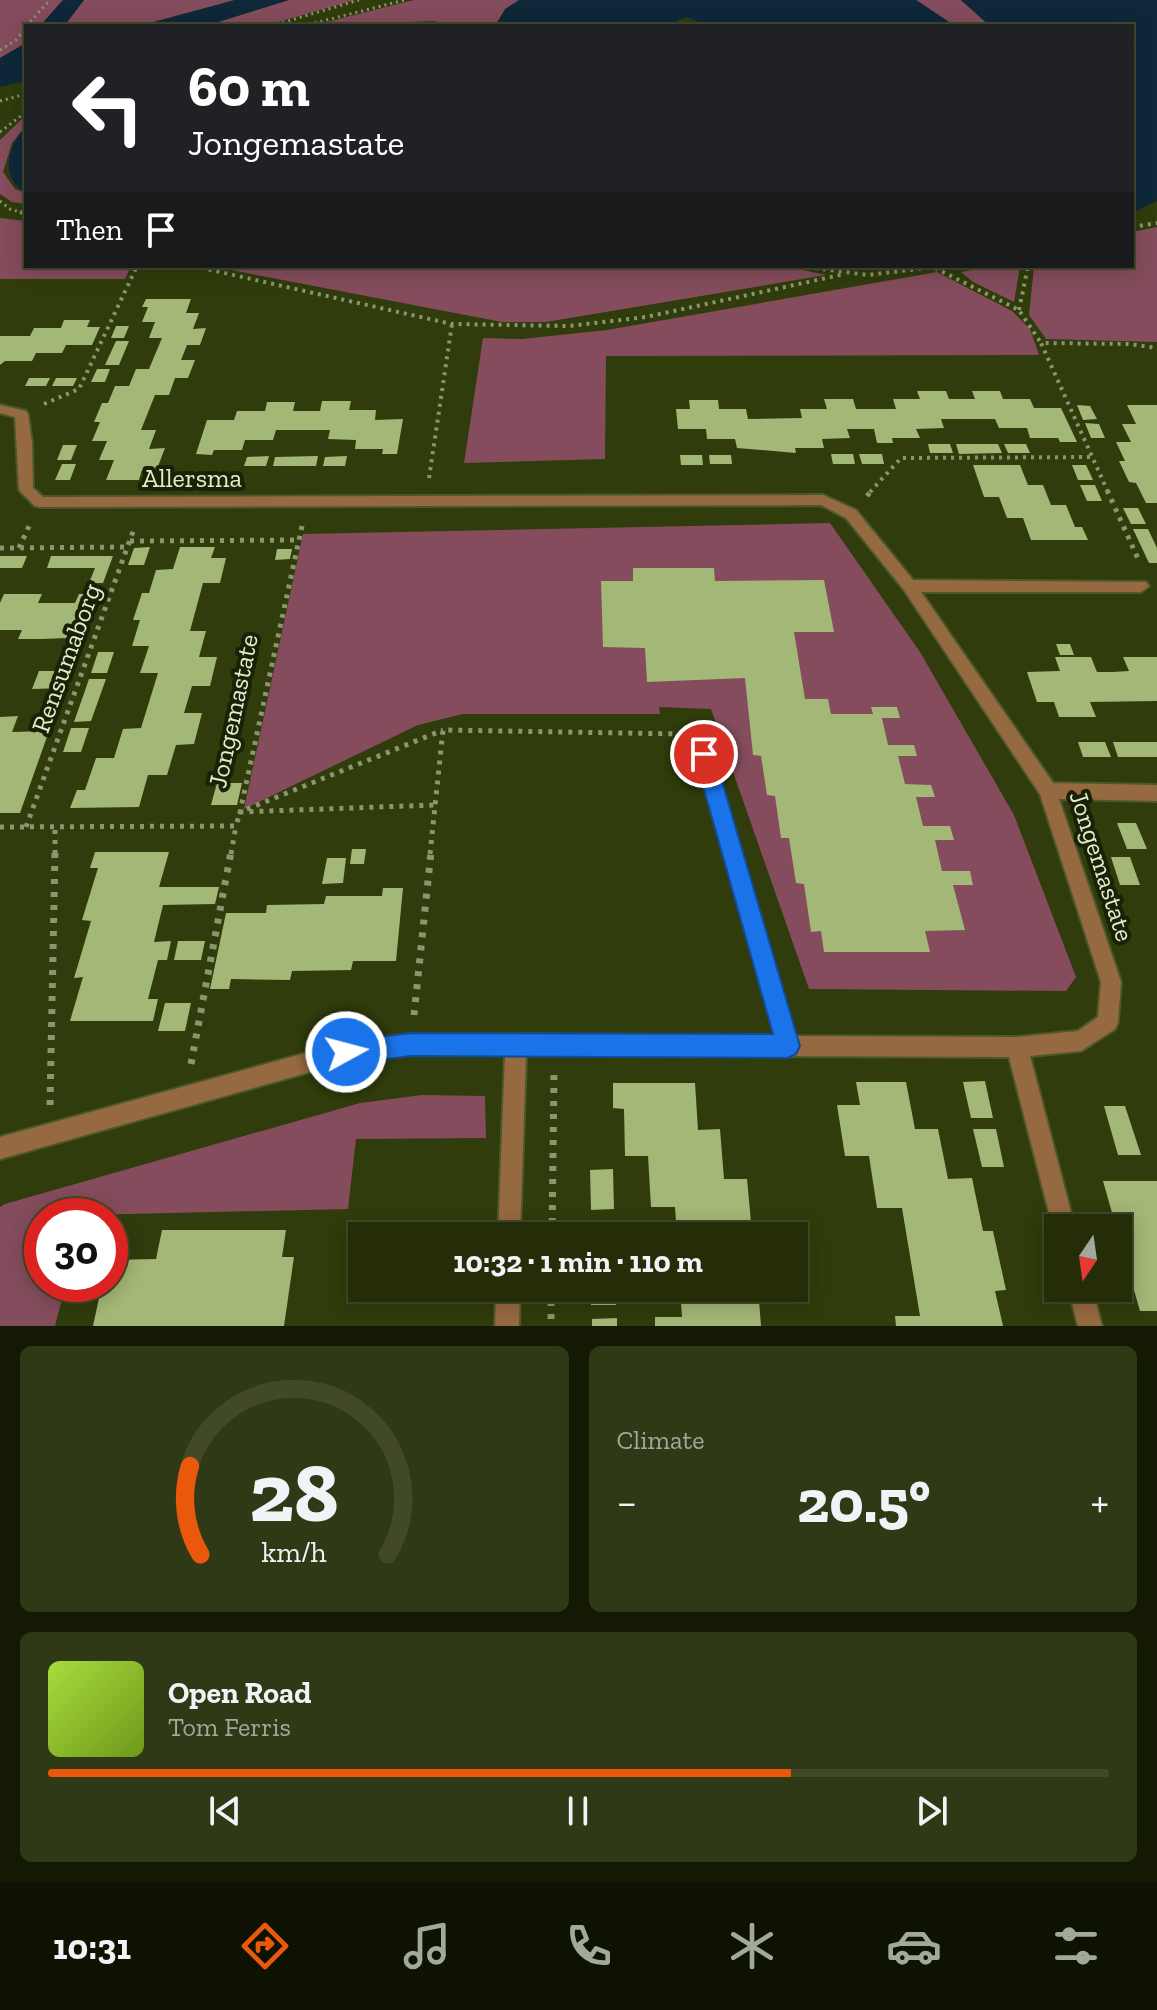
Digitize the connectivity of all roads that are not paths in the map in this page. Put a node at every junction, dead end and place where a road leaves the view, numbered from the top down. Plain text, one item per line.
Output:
1 (0, 409) edge
2 (851, 514) joint
3 (909, 586) junction
4 (1141, 586) road end
5 (704, 754) road end
6 (1048, 791) junction
7 (1157, 793) edge
8 (516, 1045) junction
9 (788, 1046) junction
10 (1017, 1047) junction
11 (0, 1148) edge
12 (1060, 1214) edge
13 (510, 1222) edge
14 (508, 1302) edge
15 (1084, 1302) edge
16 (507, 1326) edge
17 (1090, 1326) edge

1 - 2 street, Allersma
2 - 3 street, Jongemastate
3 - 4 street
3 - 6 street, Jongemastate
5 - 9 street
6 - 7 street
6 - 10 street, Jongemastate
8 - 9 street, Jongemastate
8 - 11 street, Jongemastate
8 - 13 street
9 - 10 street, Jongemastate
10 - 12 street
14 - 16 street
15 - 17 street

